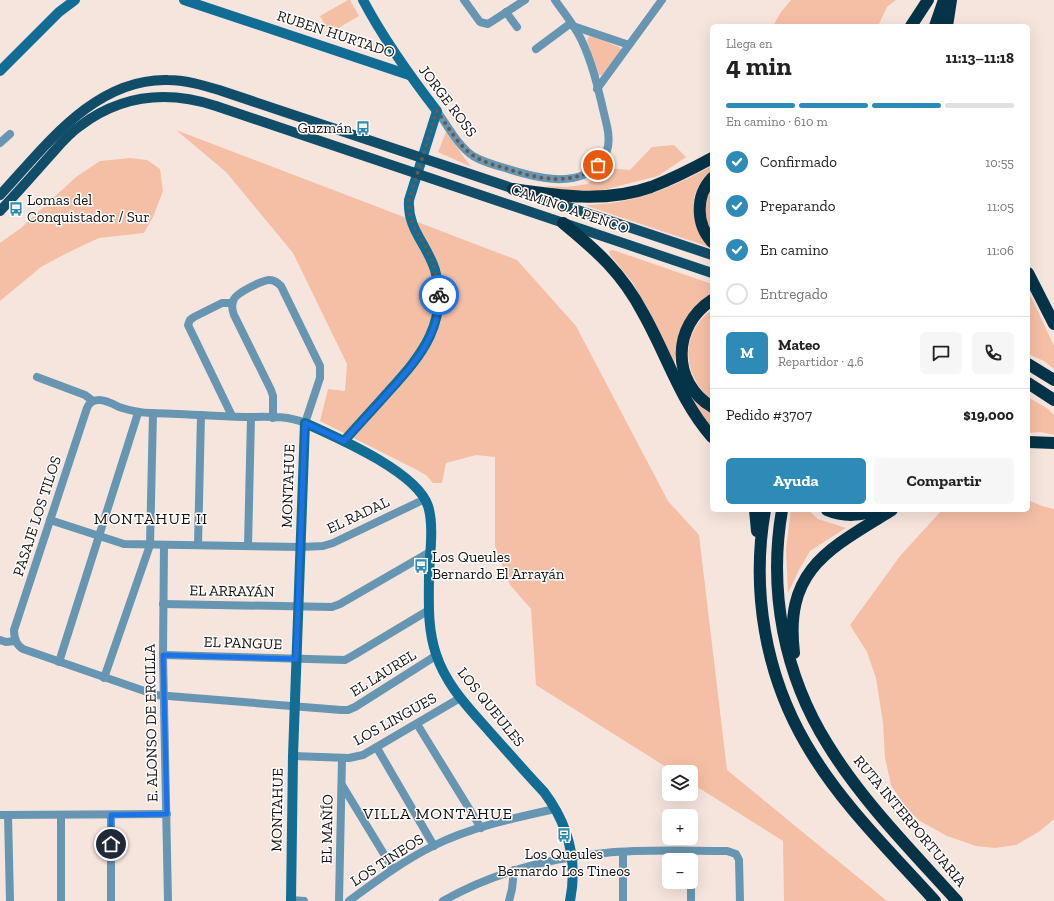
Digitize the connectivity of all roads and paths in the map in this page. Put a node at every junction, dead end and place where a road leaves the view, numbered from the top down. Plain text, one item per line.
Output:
1 (75, 0) edge
2 (184, 0) edge
3 (364, 0) edge
4 (464, 0) edge
5 (524, 0) edge
6 (555, 0) edge
7 (662, 0) edge
8 (928, 0) edge
9 (944, 0) edge
10 (951, 0) edge
11 (506, 12) junction
12 (572, 24) junction
13 (912, 24) edge
14 (922, 24) edge
15 (936, 24) edge
16 (947, 24) edge
17 (517, 27) dead end
18 (629, 45) junction
19 (536, 49) dead end
20 (0, 71) edge
21 (410, 75) junction
22 (598, 89) junction
23 (437, 111) junction
24 (10, 134) dead end
25 (0, 143) edge
26 (422, 158) junction
27 (710, 159) edge
28 (417, 174) junction
29 (710, 181) edge
30 (513, 188) junction
31 (0, 196) edge
32 (0, 211) edge
33 (562, 223) junction
34 (710, 239) edge
35 (710, 254) edge
36 (710, 272) edge
37 (1030, 277) edge
38 (710, 302) edge
39 (232, 303) junction
40 (1054, 324) edge
41 (1030, 365) edge
42 (37, 377) dead end
43 (1054, 380) edge
44 (1030, 384) edge
45 (1054, 400) edge
46 (93, 401) junction
47 (710, 405) edge
48 (138, 412) junction
49 (153, 414) junction
50 (201, 415) junction
51 (232, 416) junction
52 (251, 417) junction
53 (273, 418) junction
54 (305, 423) junction
55 (710, 435) edge
56 (344, 441) junction
57 (1030, 442) edge
58 (1054, 443) edge
59 (425, 498) junction
60 (755, 512) edge
61 (765, 512) edge
62 (782, 512) edge
63 (832, 512) edge
64 (872, 512) edge
65 (889, 512) edge
66 (50, 520) junction
67 (99, 536) junction
68 (150, 544) junction
69 (164, 545) junction
70 (198, 545) junction
71 (248, 546) junction
72 (300, 547) junction
73 (430, 552) junction
74 (760, 560) junction
75 (163, 604) junction
76 (298, 607) junction
77 (429, 610) junction
78 (0, 640) edge
79 (15, 641) junction
80 (163, 655) junction
81 (437, 655) junction
82 (296, 659) junction
83 (59, 662) junction
84 (104, 678) junction
85 (800, 690) junction
86 (164, 696) junction
87 (460, 698) junction
88 (294, 706) junction
89 (417, 724) junction
90 (377, 748) junction
91 (293, 756) junction
92 (342, 758) junction
93 (342, 784) junction
94 (555, 809) junction
95 (167, 814) junction
96 (4, 815) edge
97 (61, 815) junction
98 (111, 815) junction
99 (481, 828) junction
100 (434, 846) junction
101 (691, 851) joint
102 (623, 852) junction
103 (572, 857) junction
104 (393, 870) junction
105 (514, 870) junction
106 (691, 889) edge
107 (291, 900) edge
108 (10, 901) edge
109 (62, 901) edge
110 (112, 901) edge
111 (168, 901) edge
112 (304, 901) edge
113 (339, 901) edge
114 (349, 901) edge
115 (443, 901) edge
116 (508, 901) edge
117 (570, 901) edge
118 (623, 901) edge
119 (691, 901) edge
120 (740, 901) edge
121 (935, 901) edge
122 (957, 901) edge

1 - 20 street
2 - 21 street, RUBEN HURTADO
3 - 21 street, JORGE ROSS
4 - 11 street
5 - 11 street
6 - 12 street
7 - 18 street
8 - 13 highway
8 - 14 highway
9 - 15 highway
10 - 16 highway
11 - 17 street
12 - 18 street
12 - 19 street
12 - 22 street
18 - 22 street
21 - 23 street, JORGE ROSS
22 - 23 street, JORGE ROSS
23 - 26 street
24 - 25 street
26 - 28 street
26 - 30 main road, CAMINO A PENCO
26 - 31 main road, CAMINO A PENCO
27 - 30 highway
28 - 32 main road, CAMINO A PENCO
28 - 33 main road, CAMINO A PENCO
28 - 56 street
29 - 34 highway
30 - 35 main road, CAMINO A PENCO
33 - 36 main road, CAMINO A PENCO
33 - 55 highway
37 - 40 highway
38 - 47 highway
39 - 51 street
39 - 53 street
39 - 54 street
41 - 43 highway
42 - 46 street
44 - 45 highway
46 - 48 street
46 - 66 street, PASAJE LOS TILOS
48 - 49 street
48 - 67 street
49 - 50 street
49 - 68 street
50 - 51 street
50 - 70 street
51 - 52 street
52 - 53 street
52 - 71 street
53 - 54 street
54 - 56 street, MONTAHUE
54 - 72 street, MONTAHUE
56 - 59 street, LOS QUEULES
57 - 58 highway
59 - 72 street, EL RADAL
59 - 73 street, LOS QUEULES
60 - 74 highway
61 - 74 highway
62 - 85 highway, RUTA INTERPORTUARIA
63 - 64 highway
65 - 85 highway
66 - 67 street, EL RADAL
66 - 79 street, PASAJE LOS TILOS
67 - 68 street, EL RADAL
67 - 83 street
68 - 69 street, EL RADAL
68 - 84 street
69 - 70 street, EL RADAL
69 - 75 street, E. ALONSO DE ERCILLA
70 - 71 street, EL RADAL
71 - 72 street, EL RADAL
72 - 76 street, MONTAHUE
73 - 76 street, EL ARRAYÁN
73 - 77 street, LOS QUEULES
74 - 121 highway
75 - 76 street, EL ARRAYÁN
75 - 80 street, E. ALONSO DE ERCILLA
76 - 82 street, MONTAHUE
77 - 81 street, LOS QUEULES
77 - 82 street, EL PANGUE
78 - 79 street
79 - 83 street, EL LAUREL
80 - 82 street, EL PANGUE
80 - 86 street, E. ALONSO DE ERCILLA
81 - 87 street, LOS QUEULES
81 - 88 street, EL LAUREL
82 - 88 street, MONTAHUE
83 - 84 street, EL LAUREL
84 - 86 street, EL LAUREL
85 - 122 highway, RUTA INTERPORTUARIA
86 - 88 street, EL LAUREL
86 - 95 street, E. ALONSO DE ERCILLA
87 - 89 street, LOS LINGUES
87 - 94 street, LOS QUEULES
88 - 91 street, MONTAHUE
89 - 90 street, LOS LINGUES
89 - 99 street
90 - 92 street, LOS LINGUES
90 - 100 street
91 - 92 street, LOS LINGUES
91 - 107 street, MONTAHUE
92 - 93 street, EL MAÑÍO
93 - 104 street
93 - 113 street, EL MAÑÍO
94 - 99 street, LOS TINEOS
94 - 103 street, LOS QUEULES
95 - 98 street
95 - 111 street, E. ALONSO DE ERCILLA
96 - 97 street
96 - 108 street
97 - 98 street
97 - 109 street
98 - 110 street
99 - 100 street, LOS TINEOS
100 - 104 street, LOS TINEOS
101 - 102 street
101 - 120 street
102 - 103 street
102 - 118 street
103 - 105 street
103 - 117 street, LOS QUEULES
104 - 114 street, LOS TINEOS
105 - 115 street
105 - 116 street
106 - 119 street
107 - 112 street

